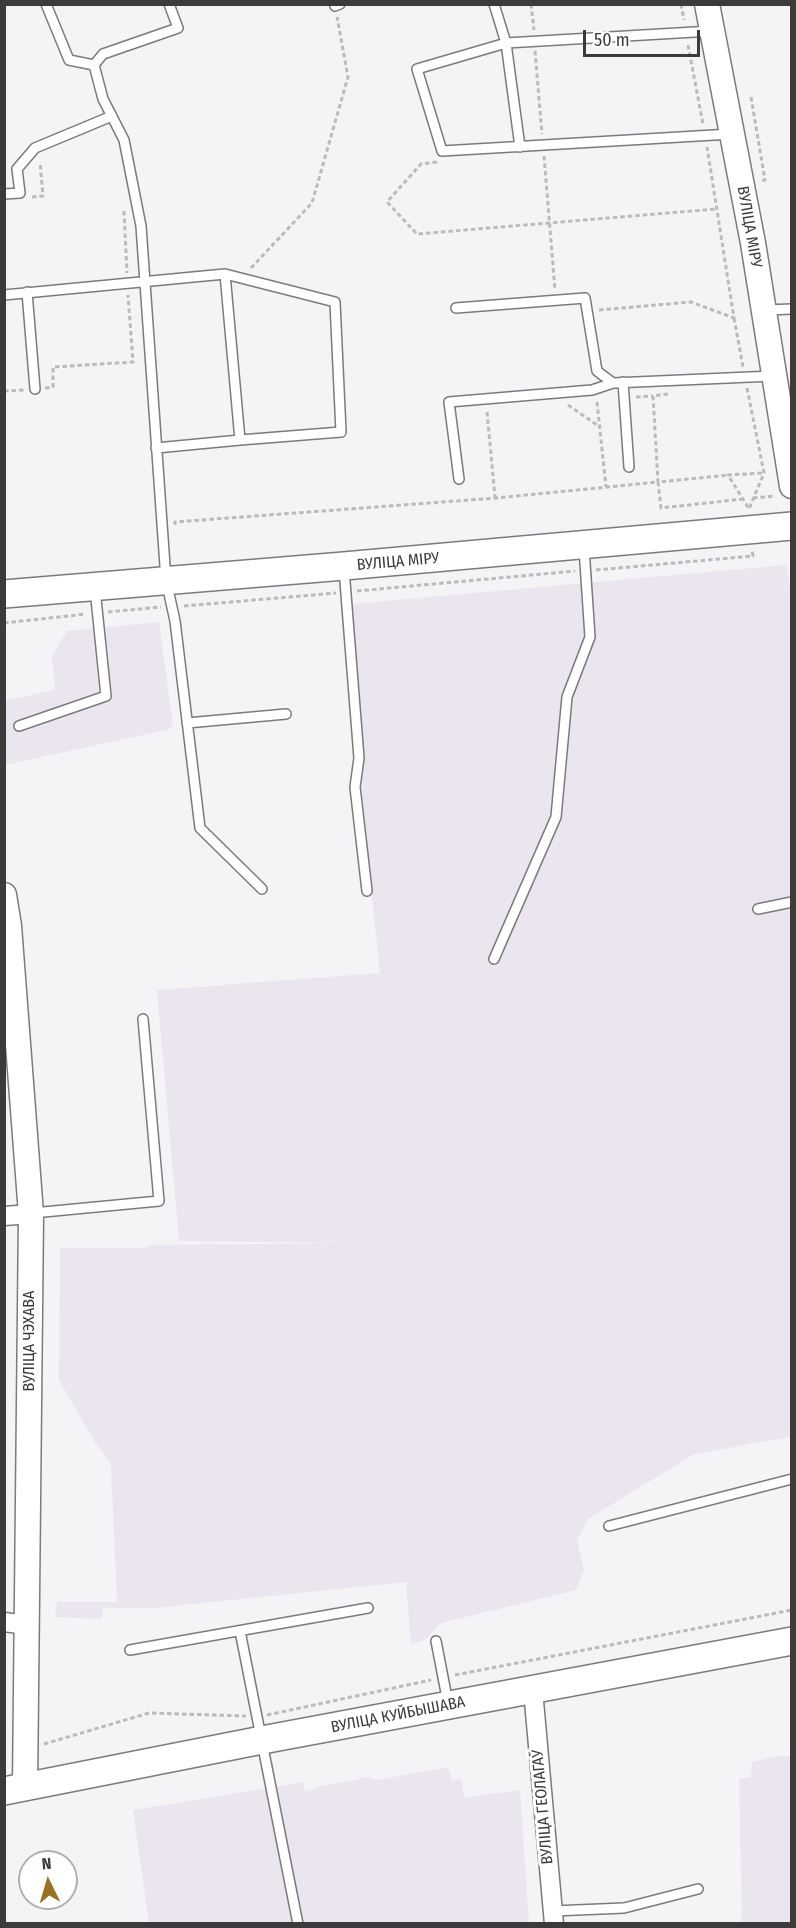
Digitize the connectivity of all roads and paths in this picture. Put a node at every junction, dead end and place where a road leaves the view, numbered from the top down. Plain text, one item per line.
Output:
1 (46, 4) edge
2 (170, 4) edge
3 (494, 4) edge
4 (531, 4) edge
5 (681, 4) edge
6 (707, 4) edge
7 (337, 5) edge
8 (712, 31) junction
9 (686, 33) junction
10 (534, 41) junction
11 (506, 43) junction
12 (94, 65) junction
13 (112, 116) junction
14 (732, 134) junction
15 (705, 136) junction
16 (543, 146) junction
17 (520, 147) junction
18 (39, 158) dead end
19 (444, 162) dead end
20 (4, 194) edge
21 (24, 197) dead end
22 (123, 202) dead end
23 (716, 209) junction
24 (549, 222) junction
25 (225, 274) junction
26 (242, 278) junction
27 (144, 281) junction
28 (127, 283) junction
29 (27, 292) junction
30 (4, 295) edge
31 (556, 300) junction
32 (456, 308) dead end
33 (792, 309) edge
34 (763, 310) junction
35 (587, 311) junction
36 (734, 318) junction
37 (773, 376) junction
38 (745, 377) junction
39 (618, 383) junction
40 (35, 389) junction
41 (4, 391) edge
42 (676, 394) dead end
43 (653, 396) junction
44 (624, 398) junction
45 (575, 402) dead end
46 (486, 408) dead end
47 (600, 427) junction
48 (240, 440) junction
49 (156, 448) junction
50 (629, 467) dead end
51 (764, 473) junction
52 (728, 475) junction
53 (459, 479) dead end
54 (658, 482) junction
55 (606, 487) dead end
56 (787, 491) edge
57 (495, 498) dead end
58 (753, 498) junction
59 (743, 500) junction
60 (792, 526) edge
61 (584, 545) junction
62 (344, 566) junction
63 (166, 580) junction
64 (94, 586) junction
65 (4, 594) edge
66 (286, 714) dead end
67 (187, 723) junction
68 (19, 726) dead end
69 (262, 889) dead end
70 (367, 891) dead end
71 (4, 895) edge
72 (792, 902) edge
73 (758, 909) dead end
74 (7, 927) edge
75 (494, 959) dead end
76 (143, 1019) dead end
77 (31, 1214) junction
78 (4, 1216) edge
79 (792, 1479) edge
80 (609, 1526) dead end
81 (368, 1608) dead end
82 (792, 1610) edge
83 (16, 1623) edge
84 (240, 1631) junction
85 (436, 1641) dead end
86 (792, 1641) edge
87 (130, 1650) dead end
88 (444, 1677) junction
89 (533, 1690) junction
90 (449, 1706) junction
91 (260, 1728) junction
92 (25, 1749) junction
93 (15, 1789) edge
94 (698, 1889) dead end
95 (553, 1917) edge
96 (297, 1923) edge

1 - 12 lane
2 - 12 lane
3 - 11 lane
4 - 10 path
5 - 9 path
6 - 8 street, ВУЛІЦА МІРУ
7 - 26 path
8 - 9 lane
8 - 14 street, ВУЛІЦА МІРУ
9 - 10 lane
9 - 15 path
10 - 11 lane
10 - 16 path
11 - 17 lane
11 - 17 lane
12 - 13 lane
13 - 20 lane
13 - 27 lane
14 - 15 lane
14 - 34 street, ВУЛІЦА МІРУ
15 - 16 lane
15 - 23 path
16 - 17 lane
16 - 24 path
18 - 21 path
19 - 24 path
22 - 28 path
23 - 24 path
23 - 36 path
24 - 31 path
25 - 26 lane
25 - 27 lane
25 - 48 lane
26 - 48 lane
27 - 28 lane
27 - 49 lane
28 - 29 lane
28 - 40 path
29 - 30 lane
29 - 40 lane
31 - 32 lane
31 - 35 lane
33 - 34 lane
34 - 37 street, ВУЛІЦА МІРУ
35 - 36 path
35 - 39 lane
36 - 38 path
37 - 38 lane
37 - 56 street, ВУЛІЦА МІРУ
38 - 39 lane
38 - 51 path
39 - 44 lane
39 - 53 lane
40 - 41 path
42 - 43 path
43 - 44 path
43 - 54 path
44 - 47 path
44 - 50 lane
45 - 47 path
46 - 57 path
47 - 55 path
48 - 49 lane
49 - 63 lane
51 - 52 path
51 - 58 path
52 - 54 path
52 - 59 path
54 - 59 path
56 - 58 path
58 - 59 path
60 - 61 main road, ВУЛІЦА МІРУ
61 - 62 main road, ВУЛІЦА МІРУ
61 - 75 lane
62 - 63 main road, ВУЛІЦА МІРУ
62 - 70 lane
63 - 64 main road, ВУЛІЦА МІРУ
63 - 67 lane
64 - 65 main road, ВУЛІЦА МІРУ
64 - 68 lane
66 - 67 lane
67 - 69 lane
71 - 74 street, ВУЛІЦА ЧЭХАВА
72 - 73 lane
74 - 77 street, ВУЛІЦА ЧЭХАВА
76 - 77 lane
77 - 78 street
77 - 83 street, ВУЛІЦА ЧЭХАВА
79 - 80 lane
81 - 84 lane
82 - 88 path
83 - 92 street, ВУЛІЦА ЧЭХАВА
84 - 87 lane
84 - 91 lane
85 - 88 lane
86 - 89 main road, ВУЛІЦА КУЙБЫШАВА
88 - 90 lane
88 - 91 path
89 - 90 main road, ВУЛІЦА КУЙБЫШАВА
89 - 95 street, ВУЛІЦА ГЕОЛАГАЎ
90 - 91 main road, ВУЛІЦА КУЙБЫШАВА
91 - 92 path
91 - 93 main road, ВУЛІЦА КУЙБЫШАВА
91 - 96 lane
92 - 93 street, ВУЛІЦА ЧЭХАВА
94 - 95 lane

